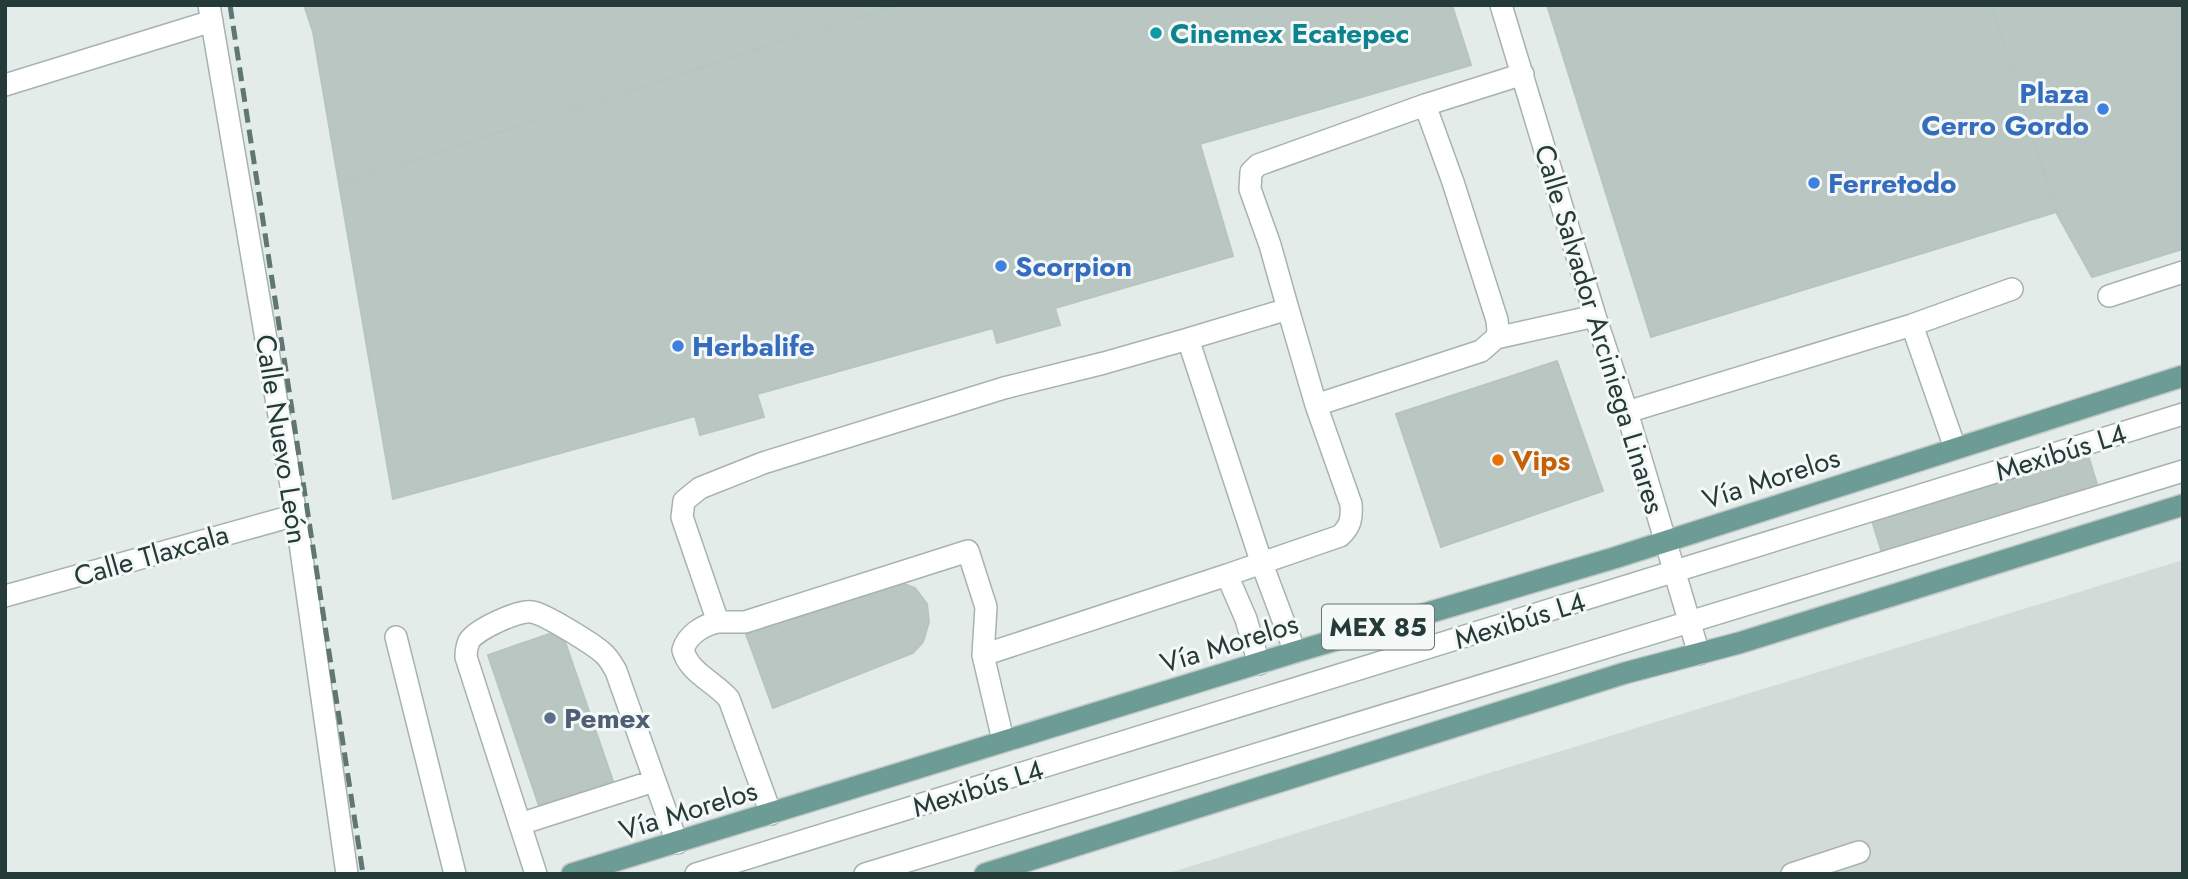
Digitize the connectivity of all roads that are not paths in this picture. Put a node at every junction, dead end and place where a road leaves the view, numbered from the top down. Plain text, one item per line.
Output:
1 (1501, 5) edge
2 (210, 13) edge
3 (1523, 74) junction
4 (5, 85) edge
5 (1425, 105) junction
6 (2183, 272) edge
7 (2012, 289) dead end
8 (2109, 296) dead end
9 (1288, 309) junction
10 (1595, 316) junction
11 (1912, 325) junction
12 (1496, 338) junction
13 (1188, 340) junction
14 (2183, 376) edge
15 (1316, 405) junction
16 (1627, 411) junction
17 (2183, 414) edge
18 (1955, 448) junction
19 (2183, 471) edge
20 (2183, 505) edge
21 (296, 515) junction
22 (1665, 542) junction
23 (1262, 564) junction
24 (1674, 572) junction
25 (1227, 575) junction
26 (5, 596) edge
27 (718, 622) junction
28 (1690, 623) junction
29 (396, 637) dead end
30 (1295, 652) junction
31 (1699, 654) junction
32 (983, 656) junction
33 (1259, 664) junction
34 (1003, 740) junction
35 (654, 781) junction
36 (771, 814) junction
37 (520, 824) junction
38 (677, 842) junction
39 (1859, 852) dead end
40 (347, 874) edge
41 (455, 874) edge
42 (536, 874) edge
43 (572, 874) edge
44 (696, 874) edge
45 (865, 874) edge
46 (985, 874) edge
47 (1792, 874) edge

1 - 3 street, Calle Salvador Arciniega Linares
2 - 4 street
2 - 21 street, Calle Nuevo León
3 - 5 street
3 - 10 street, Calle Salvador Arciniega Linares
5 - 9 street
5 - 12 street
6 - 8 street
7 - 11 street
9 - 13 street
9 - 15 street
10 - 12 street
10 - 16 street, Calle Salvador Arciniega Linares
11 - 16 street
11 - 18 street
12 - 15 street
13 - 23 street
13 - 27 street
14 - 18 main road, Vía Morelos / MEX 85
15 - 23 street
16 - 22 street, Calle Salvador Arciniega Linares
17 - 24 street, Mexibús L4
18 - 22 main road, Vía Morelos / MEX 85
19 - 28 street, Mexibús L4
20 - 31 main road
21 - 26 street, Calle Tlaxcala
21 - 40 street, Calle Nuevo León
22 - 24 street, Calle Salvador Arciniega Linares
22 - 30 main road, Vía Morelos / MEX 85
23 - 25 street
23 - 30 street
24 - 28 street, Calle Salvador Arciniega Linares
24 - 44 street, Mexibús L4
25 - 32 street
25 - 33 street
27 - 32 street
27 - 36 street
28 - 31 street, Calle Salvador Arciniega Linares
28 - 45 street, Mexibús L4
29 - 41 street
30 - 33 main road, Vía Morelos / MEX 85
31 - 46 main road
32 - 34 street
33 - 34 main road, Vía Morelos / MEX 85
34 - 36 main road, Vía Morelos / MEX 85
35 - 37 street
35 - 37 street
35 - 38 street
36 - 38 main road, Vía Morelos / MEX 85
37 - 42 street
38 - 43 main road, Vía Morelos / MEX 85
39 - 47 street

